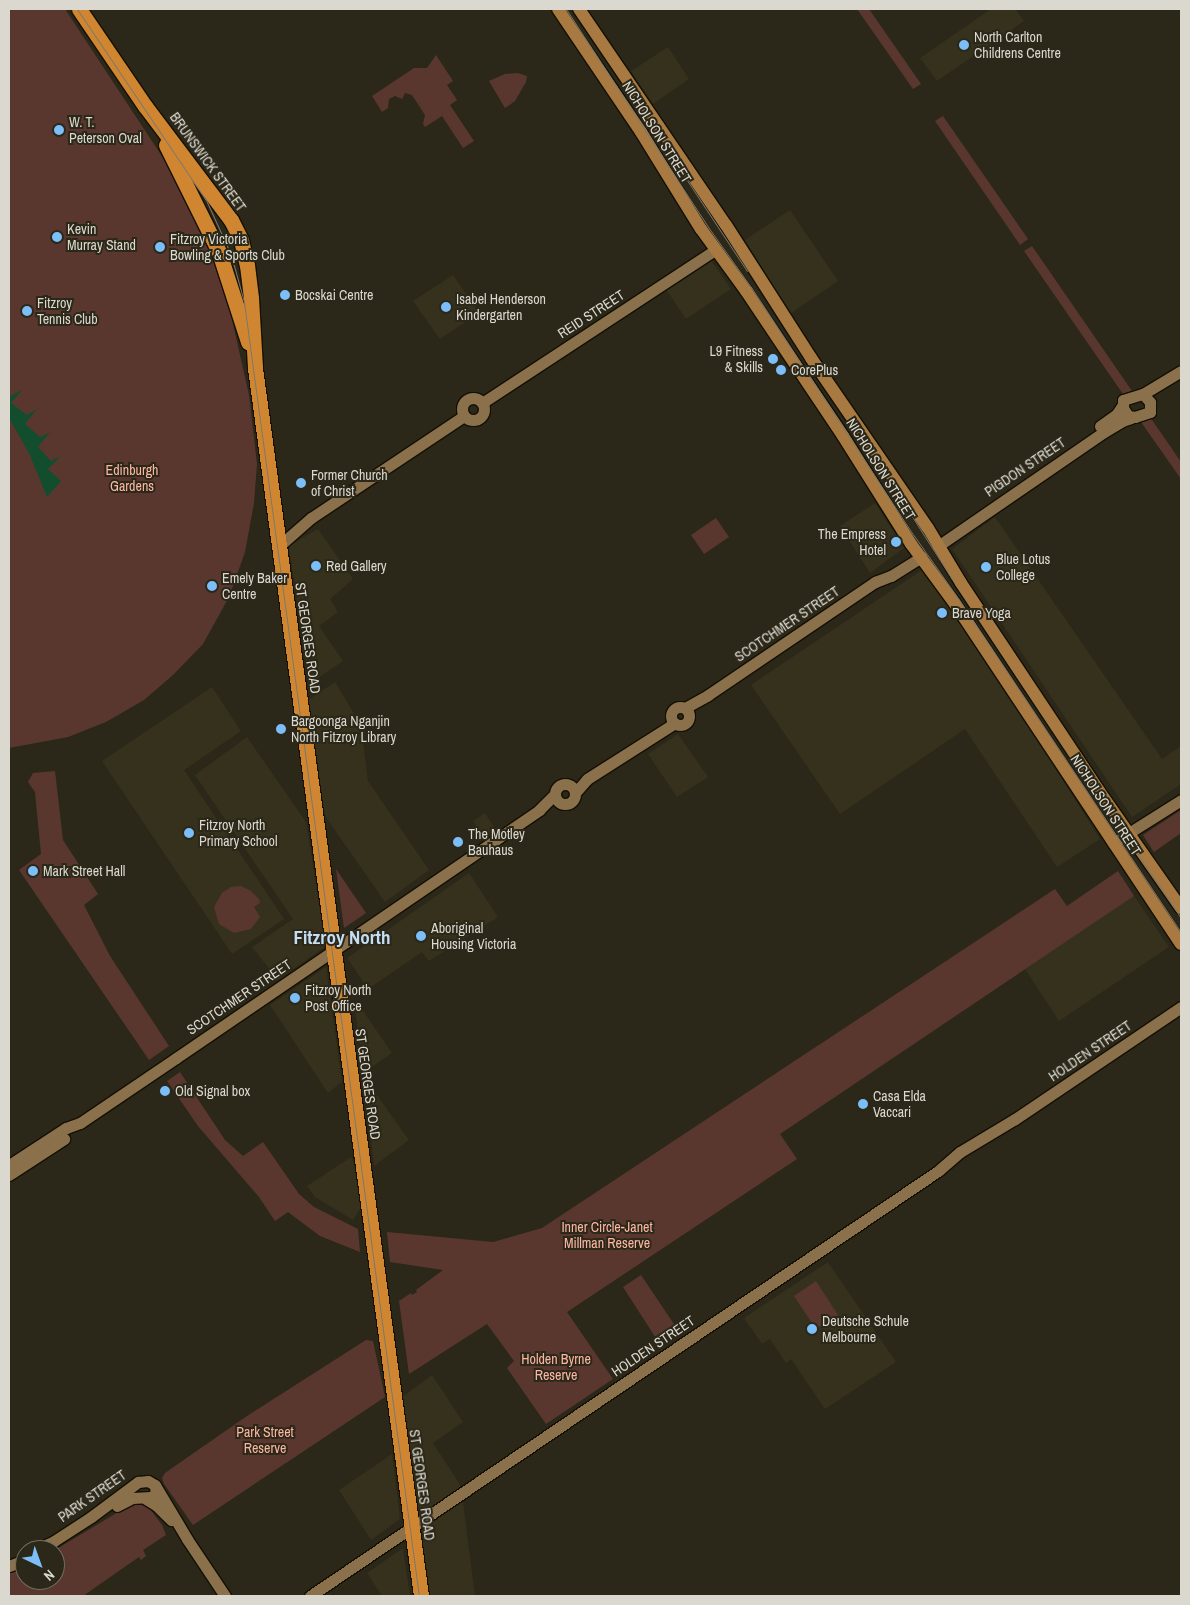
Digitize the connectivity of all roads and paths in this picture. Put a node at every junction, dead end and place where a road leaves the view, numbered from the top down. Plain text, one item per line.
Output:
1 (79, 9) edge
2 (558, 9) edge
3 (579, 9) edge
4 (145, 106) junction
5 (733, 236) junction
6 (241, 240) joint
7 (716, 249) junction
8 (219, 252) joint
9 (811, 358) junction
10 (255, 368) junction
11 (798, 368) junction
12 (1181, 371) edge
13 (1181, 379) edge
14 (1142, 394) junction
15 (1151, 405) junction
16 (1122, 406) junction
17 (1131, 418) junction
18 (278, 540) junction
19 (936, 542) junction
20 (918, 554) junction
21 (1002, 646) junction
22 (989, 655) junction
23 (572, 789) junction
24 (556, 799) junction
25 (1181, 800) edge
26 (1130, 834) junction
27 (1113, 843) junction
28 (1181, 908) edge
29 (1181, 944) edge
30 (334, 951) junction
31 (1181, 1007) edge
32 (80, 1123) junction
33 (9, 1165) edge
34 (9, 1175) edge
35 (155, 1486) junction
36 (146, 1499) junction
37 (411, 1527) junction
38 (187, 1539) junction
39 (56, 1540) edge
40 (65, 1541) edge
41 (225, 1596) edge
42 (310, 1596) edge
43 (421, 1596) edge

1 - 4 highway, BRUNSWICK STREET
2 - 7 main road, NICHOLSON STREET
3 - 5 main road, NICHOLSON STREET
4 - 6 highway, BRUNSWICK STREET
4 - 8 highway, BRUNSWICK STREET
5 - 7 main road
5 - 9 main road, NICHOLSON STREET
6 - 10 highway, ST GEORGES ROAD
7 - 11 main road, NICHOLSON STREET
7 - 18 street, REID STREET
8 - 10 highway, ST GEORGES ROAD
9 - 11 main road
9 - 19 main road, NICHOLSON STREET
10 - 18 highway, ST GEORGES ROAD
11 - 20 main road, NICHOLSON STREET
12 - 14 street
13 - 15 street
14 - 15 street
14 - 16 street
15 - 17 street
16 - 17 street
16 - 19 street, PIGDON STREET
17 - 19 street, PIGDON STREET
18 - 30 highway, ST GEORGES ROAD
19 - 20 main road
19 - 21 main road, NICHOLSON STREET
20 - 22 main road, NICHOLSON STREET
20 - 23 street, SCOTCHMER STREET
21 - 22 main road
21 - 26 main road, NICHOLSON STREET
22 - 27 main road, NICHOLSON STREET
23 - 24 street
23 - 24 street
24 - 30 street, SCOTCHMER STREET
25 - 26 street
26 - 27 street
26 - 28 main road, NICHOLSON STREET
27 - 29 main road, NICHOLSON STREET
30 - 32 street, SCOTCHMER STREET
30 - 37 highway, ST GEORGES ROAD
31 - 37 street, HOLDEN STREET
32 - 33 street, SCOTCHMER STREET
32 - 34 street, SCOTCHMER STREET
35 - 36 street
35 - 38 street
35 - 39 street, PARK STREET
36 - 38 street
36 - 40 street, PARK STREET
37 - 42 street, HOLDEN STREET
37 - 43 highway, ST GEORGES ROAD
38 - 41 street

